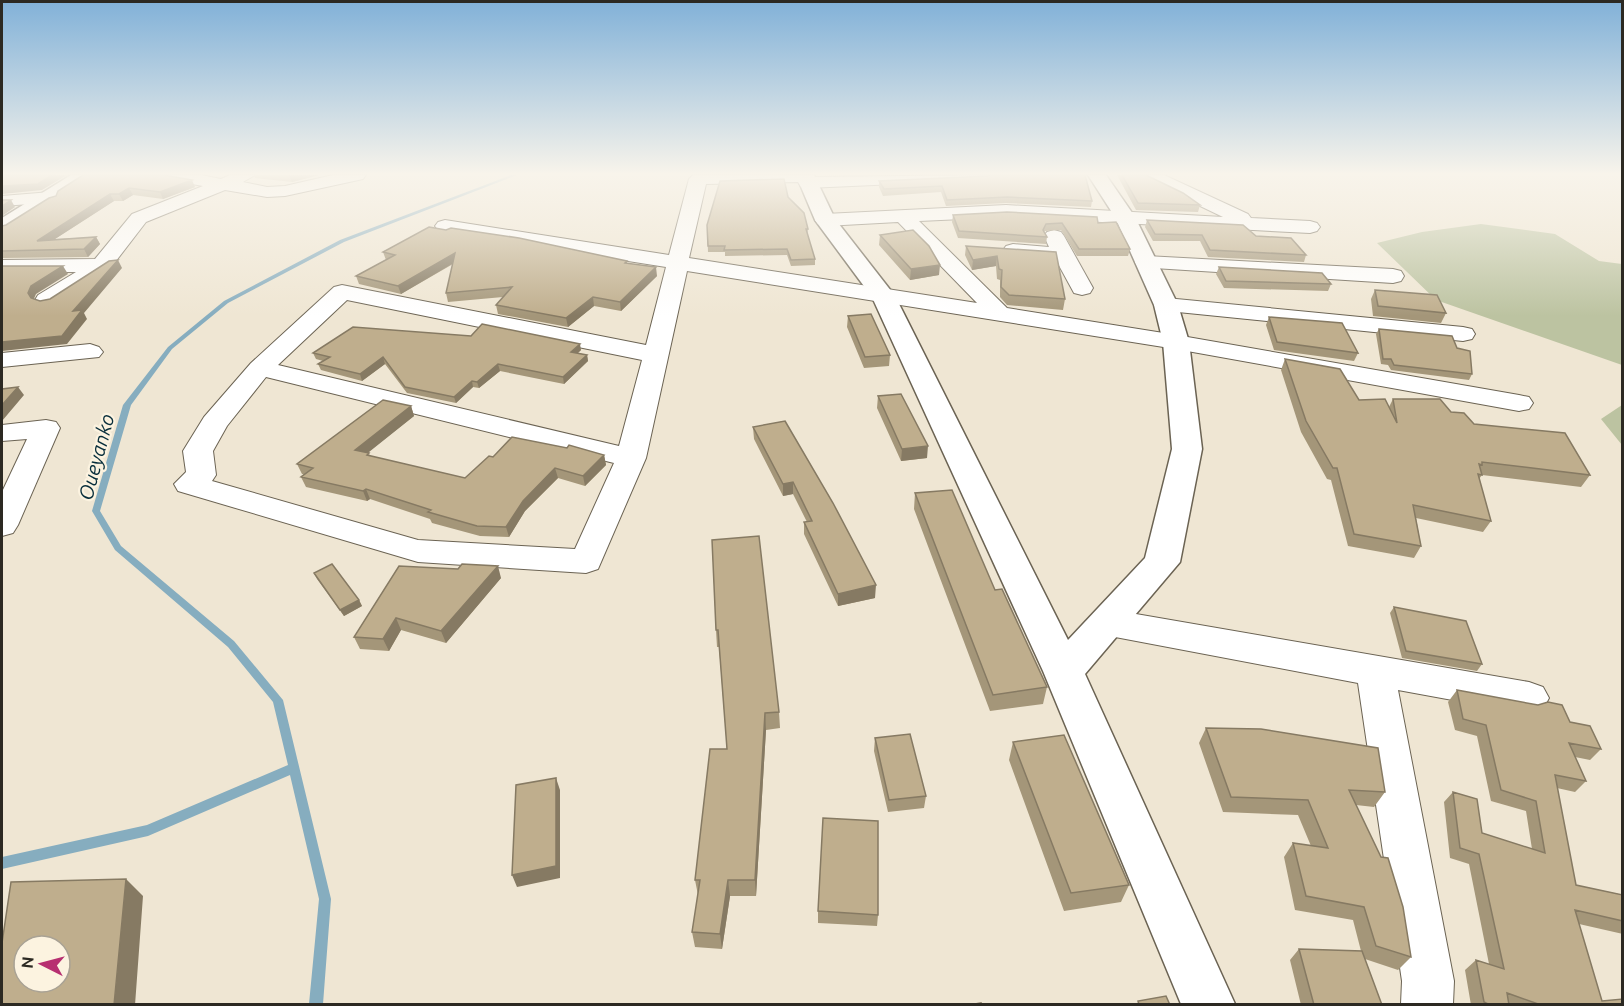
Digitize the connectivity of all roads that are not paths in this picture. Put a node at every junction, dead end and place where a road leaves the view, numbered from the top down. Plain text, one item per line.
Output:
1 (136, 222) edge
2 (688, 222) edge
3 (826, 222) edge
4 (909, 222) edge
5 (1045, 222) edge
6 (1127, 222) edge
7 (1218, 222) edge
8 (1252, 222) edge
9 (1256, 224) junction
10 (445, 226) dead end
11 (1310, 227) dead end
12 (932, 245) junction
13 (964, 247) edge
14 (998, 249) edge
15 (1063, 254) junction
16 (1146, 262) junction
17 (678, 263) junction
18 (2, 266) edge
19 (101, 266) junction
20 (1393, 276) dead end
21 (1082, 288) dead end
22 (883, 296) junction
23 (46, 300) edge
24 (1166, 305) junction
25 (1001, 315) junction
26 (1463, 334) dead end
27 (1176, 342) junction
28 (90, 352) dead end
29 (656, 355) junction
30 (2, 360) edge
31 (260, 368) junction
32 (1519, 403) dead end
33 (2, 433) edge
34 (631, 458) junction
35 (2, 525) edge
36 (1107, 623) junction
37 (1375, 670) junction
38 (1063, 671) junction
39 (1529, 698) dead end
40 (1208, 1005) edge
41 (1426, 1005) edge

1 - 19 street
2 - 17 street
3 - 22 street
4 - 12 street
5 - 15 street
6 - 16 street
7 - 9 street
8 - 9 street
9 - 11 street
10 - 17 street
12 - 13 street
12 - 25 street
14 - 15 street
15 - 21 street
16 - 20 street
16 - 24 street
17 - 22 street
17 - 29 street
18 - 19 street
19 - 23 street
22 - 25 street
22 - 38 street
24 - 26 street
24 - 27 street
25 - 27 street
27 - 32 street
27 - 36 street
28 - 30 street
29 - 31 street
29 - 34 street
31 - 34 street
31 - 34 street
33 - 35 street
36 - 37 street
36 - 38 street
37 - 39 street
37 - 41 street
38 - 40 street

